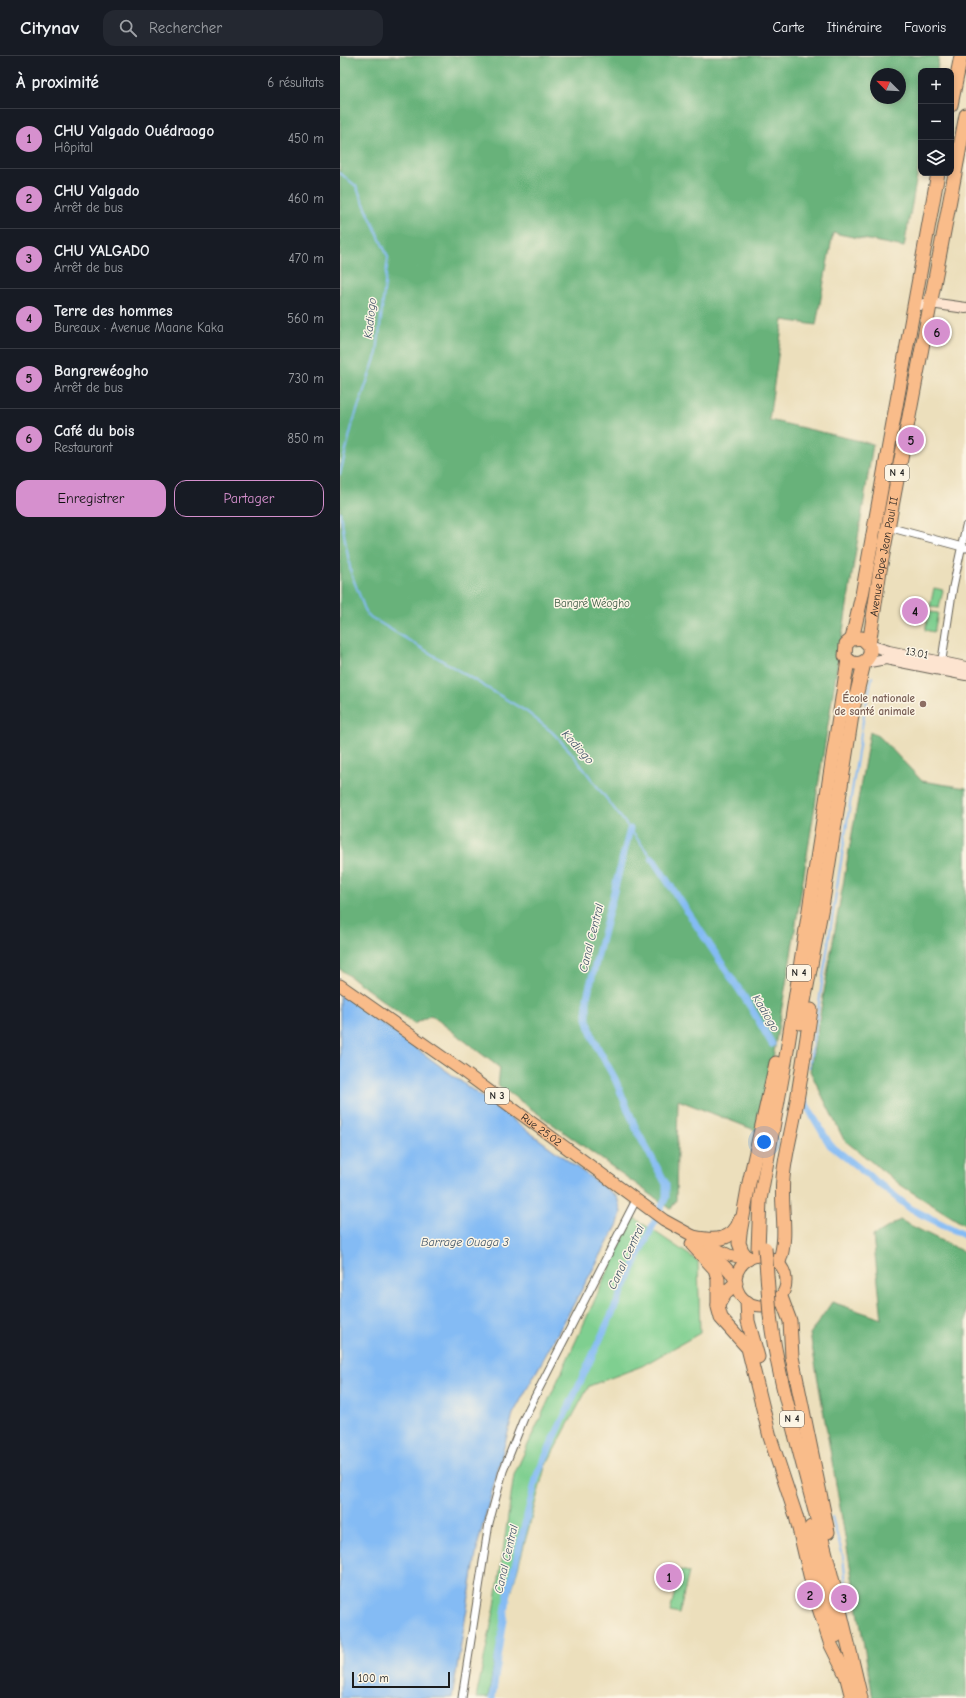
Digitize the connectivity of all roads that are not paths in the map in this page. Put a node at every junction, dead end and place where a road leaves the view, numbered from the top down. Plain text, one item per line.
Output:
1 (960, 56) edge
2 (951, 104) edge
3 (966, 115) edge
4 (937, 176) edge
5 (930, 303) junction
6 (914, 306) junction
7 (966, 308) edge
8 (966, 526) edge
9 (888, 527) junction
10 (964, 547) edge
11 (852, 639) junction
12 (869, 645) junction
13 (848, 660) junction
14 (864, 663) junction
15 (941, 666) junction
16 (966, 667) edge
17 (966, 675) edge
18 (810, 895) junction
19 (823, 901) junction
20 (340, 985) edge
21 (636, 1200) junction
22 (745, 1207) junction
23 (693, 1240) junction
24 (761, 1248) junction
25 (748, 1259) junction
26 (778, 1262) junction
27 (736, 1283) junction
28 (781, 1297) junction
29 (747, 1302) junction
30 (718, 1307) junction
31 (829, 1585) junction
32 (846, 1675) junction
33 (462, 1698) edge
34 (852, 1698) edge
35 (861, 1698) edge

1 - 2 highway
3 - 5 highway, Avenue Pape Jean Paul II / N 4
4 - 6 highway, Avenue Pape Jean Paul II / N 4
5 - 6 street
5 - 7 street
5 - 9 highway, Avenue Pape Jean Paul II / N 4
6 - 11 highway, Avenue Pape Jean Paul II / N 4
8 - 10 street
9 - 10 street
9 - 12 highway, Avenue Pape Jean Paul II / N 4
10 - 15 street
11 - 12 highway
11 - 13 highway, Avenue Pape Jean Paul II / N 4
12 - 14 highway, Avenue Pape Jean Paul II / N 4
12 - 15 street, 13.01
13 - 14 highway
13 - 18 highway, Avenue Pape Jean Paul II / N 4
14 - 15 street, 13.01
14 - 19 highway, Avenue Pape Jean Paul II / N 4
15 - 16 street, 13.01
15 - 17 street, 13.01
18 - 22 highway
18 - 24 highway, N 4
19 - 24 highway, N 4
19 - 26 highway
20 - 21 main road, Rue 25.02 / N 3
21 - 23 main road, Rue 25.02 / N 3
21 - 33 street
22 - 23 highway
22 - 25 highway
23 - 25 main road, Rue 25.02 / N 3
23 - 27 main road, Rue 25.02 / N 3
23 - 30 highway
24 - 31 highway, N 4, bridge
25 - 26 main road, N 3
25 - 27 main road
26 - 28 main road
27 - 29 main road, N 3
27 - 30 highway
28 - 29 main road
28 - 31 highway
29 - 31 highway
30 - 32 highway
31 - 32 highway, N 4
31 - 35 highway, N 4
32 - 34 highway, N 4

